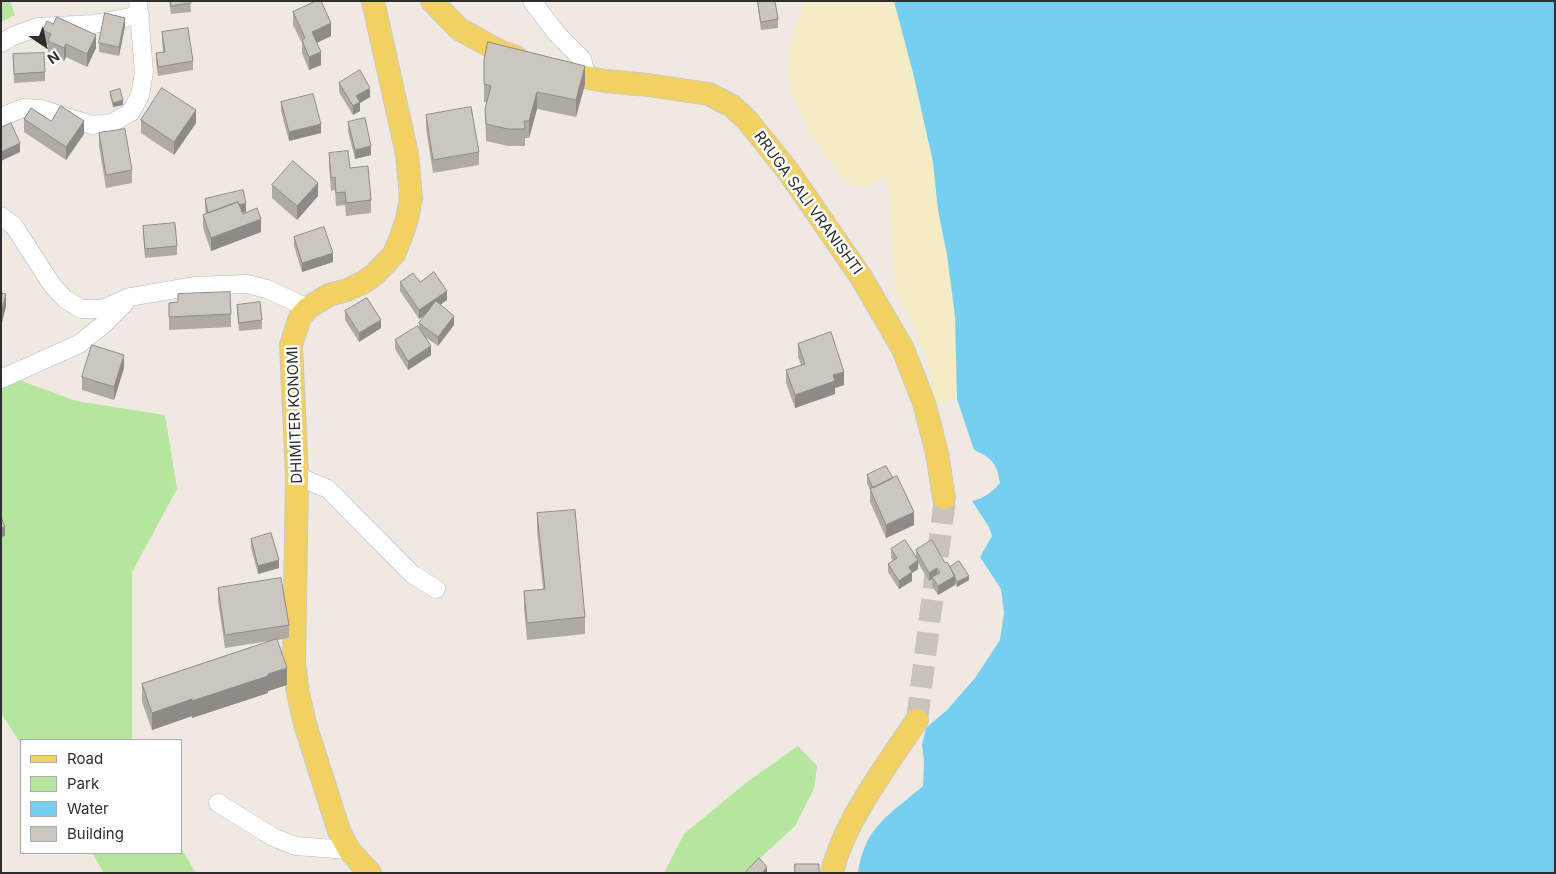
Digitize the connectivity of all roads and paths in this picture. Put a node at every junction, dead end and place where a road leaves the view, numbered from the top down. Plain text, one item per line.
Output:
1 (373, 1) edge
2 (432, 1) edge
3 (532, 1) edge
4 (139, 8) edge
5 (1, 44) edge
6 (583, 77) junction
7 (1, 117) edge
8 (1, 216) edge
9 (130, 298) junction
10 (308, 308) junction
11 (1, 379) edge
12 (297, 476) junction
13 (944, 498) tunnel mouth
14 (436, 589) dead end
15 (917, 720) tunnel mouth
16 (218, 803) dead end
17 (349, 850) junction
18 (370, 873) edge
19 (832, 873) edge

1 - 10 main road
2 - 6 main road, RRUGA SALI VRANISHTI
3 - 6 street
4 - 5 street
4 - 7 street
6 - 13 main road, RRUGA SALI VRANISHTI
8 - 9 street
9 - 10 street
9 - 11 street
10 - 12 main road, DHIMITER KONOMI
12 - 14 street
12 - 17 main road, DHIMITER KONOMI
15 - 19 main road
16 - 17 street
17 - 18 main road, DHIMITER KONOMI

